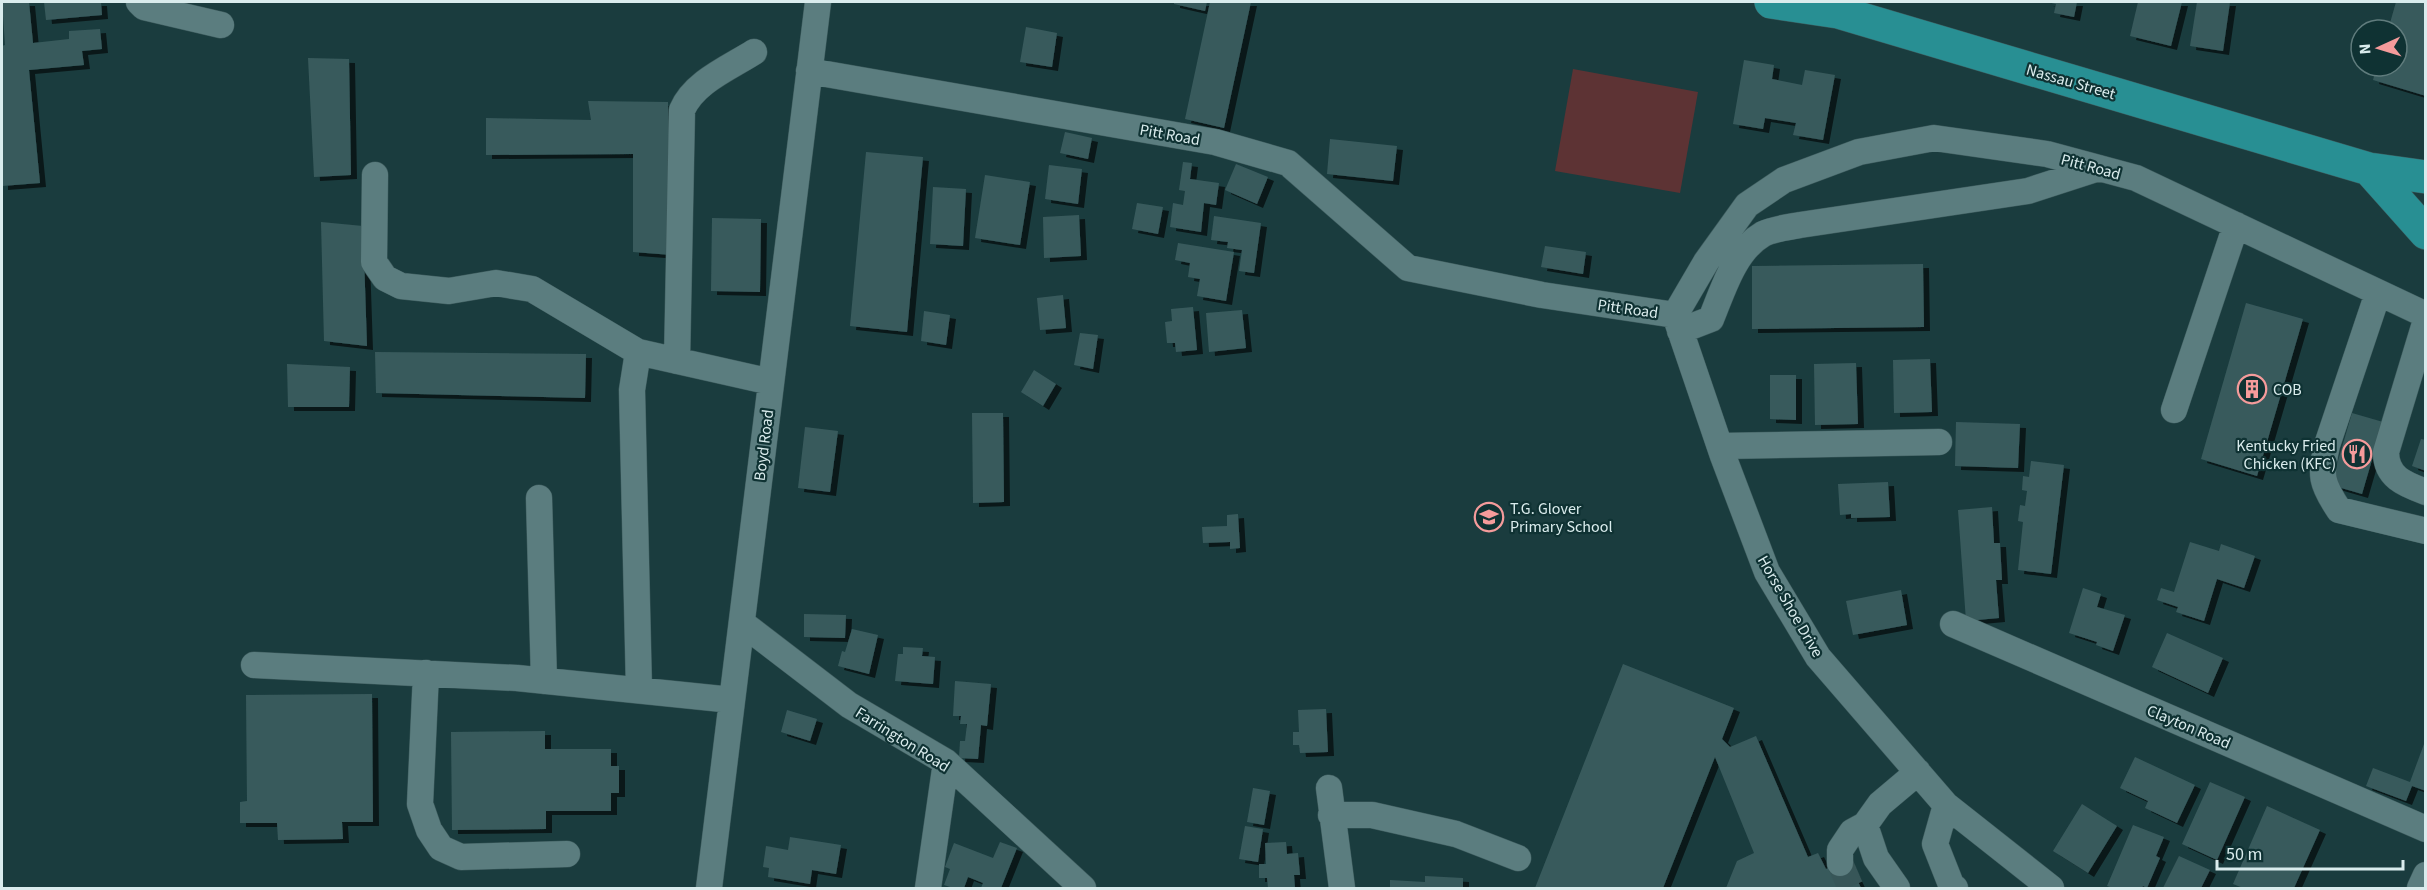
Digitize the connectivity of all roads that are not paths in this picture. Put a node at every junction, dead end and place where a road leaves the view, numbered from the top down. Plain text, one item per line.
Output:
1 (139, 2) edge
2 (818, 2) edge
3 (1771, 2) edge
4 (220, 25) dead end
5 (754, 52) dead end
6 (809, 71) junction
7 (2099, 168) junction
8 (2369, 169) junction
9 (375, 175) dead end
10 (2426, 177) edge
11 (2236, 225) junction
12 (2426, 233) edge
13 (2378, 293) junction
14 (2426, 315) edge
15 (2426, 320) edge
16 (1678, 323) junction
17 (638, 352) junction
18 (677, 361) junction
19 (771, 382) junction
20 (2174, 410) dead end
21 (1939, 442) dead end
22 (1720, 446) junction
23 (2426, 492) edge
24 (539, 498) dead end
25 (2426, 531) edge
26 (742, 623) junction
27 (1953, 624) dead end
28 (254, 665) dead end
29 (426, 673) junction
30 (544, 681) junction
31 (639, 690) junction
32 (732, 700) junction
33 (946, 762) junction
34 (1918, 772) junction
35 (1329, 788) dead end
36 (1946, 805) junction
37 (1331, 815) junction
38 (1865, 825) junction
39 (2426, 829) edge
40 (567, 854) dead end
41 (1518, 858) dead end
42 (1840, 863) tunnel mouth
43 (2426, 875) edge
44 (709, 888) edge
45 (928, 888) edge
46 (1083, 888) edge
47 (1342, 888) edge
48 (1897, 888) edge
49 (1955, 888) edge
50 (2050, 888) edge
51 (2420, 888) edge

1 - 4 street
2 - 6 street, Boyd Road
3 - 8 main road, Nassau Street
5 - 18 street
6 - 16 street, Pitt Road
6 - 19 street, Boyd Road
7 - 11 street, Pitt Road
7 - 16 street
7 - 16 street, Pitt Road
8 - 10 main road, Nassau Street
8 - 12 main road
9 - 17 street
11 - 13 street, Pitt Road
11 - 20 street
13 - 14 street, Pitt Road
13 - 25 street
15 - 23 street
16 - 22 street, Horse Shoe Drive
17 - 18 street
17 - 31 street
18 - 19 street
19 - 26 street, Boyd Road
21 - 22 street
22 - 34 street, Horse Shoe Drive
24 - 30 street
26 - 32 street, Boyd Road
26 - 33 street, Farrington Road
27 - 39 street, Clayton Road
28 - 29 street
29 - 30 street
29 - 40 street
30 - 31 street
31 - 32 street
32 - 44 street, Boyd Road
33 - 45 street
33 - 46 street, Farrington Road
34 - 36 street, Horse Shoe Drive
34 - 38 street
35 - 37 street
36 - 49 street
36 - 50 street, Horse Shoe Drive
37 - 41 street
37 - 47 street
38 - 42 street
38 - 48 street
43 - 51 street

